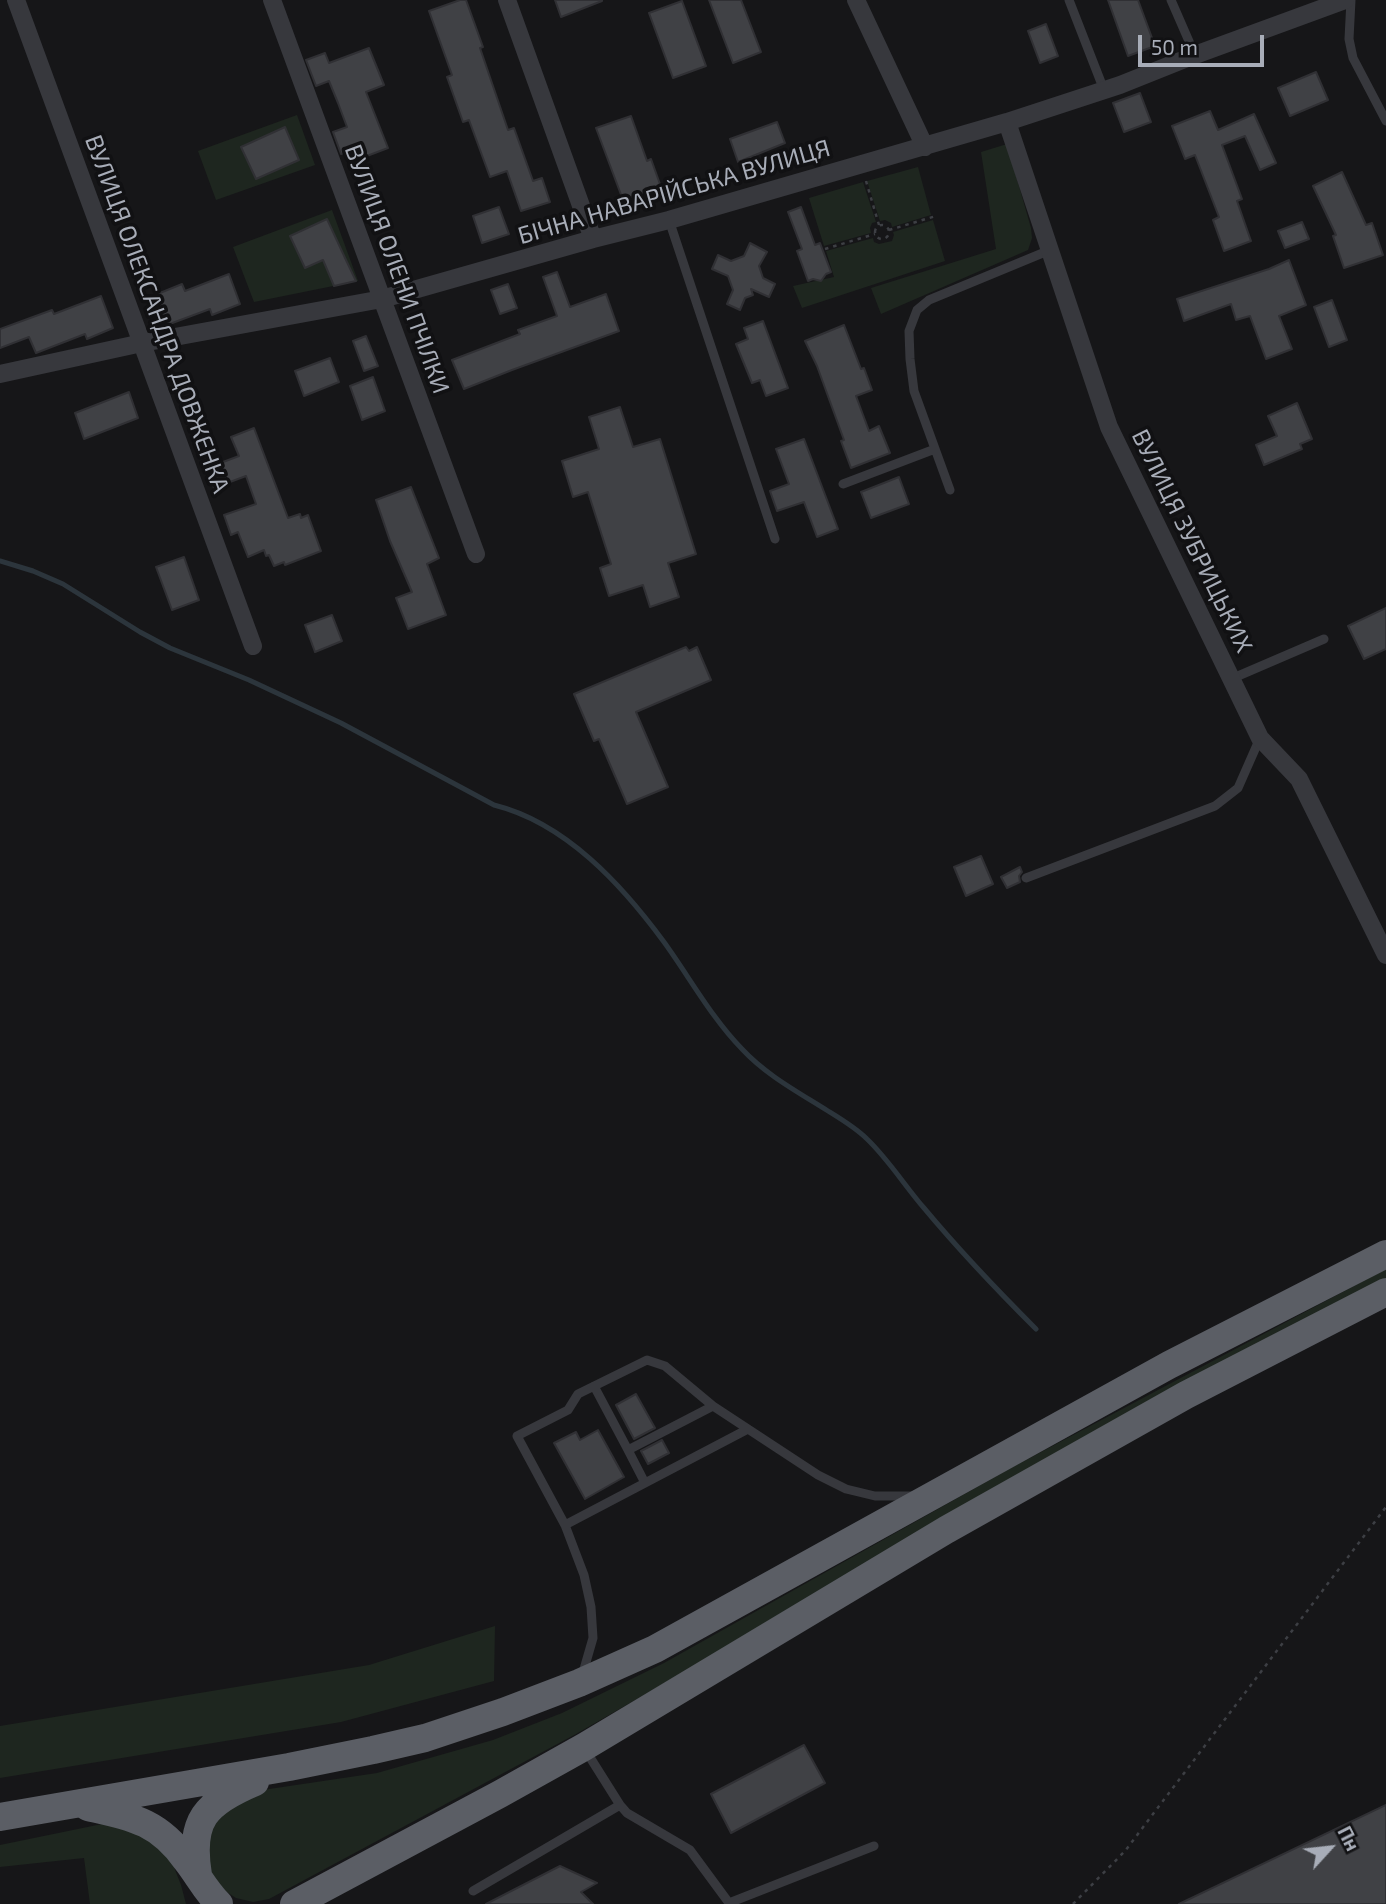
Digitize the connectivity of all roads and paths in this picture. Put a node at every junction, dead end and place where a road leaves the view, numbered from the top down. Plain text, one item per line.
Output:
1 (16, 0) edge
2 (272, 0) edge
3 (507, 0) edge
4 (856, 0) edge
5 (1069, 0) edge
6 (1171, 0) edge
7 (1345, 0) edge
8 (1351, 0) edge
9 (1195, 55) junction
10 (1104, 90) junction
11 (1386, 121) edge
12 (1007, 122) junction
13 (925, 147) junction
14 (861, 165) junction
15 (936, 216) dead end
16 (669, 220) junction
17 (879, 225) junction
18 (889, 230) junction
19 (875, 234) junction
20 (593, 239) junction
21 (825, 249) dead end
22 (1050, 250) junction
23 (382, 299) junction
24 (142, 343) junction
25 (0, 374) edge
26 (935, 449) junction
27 (843, 484) dead end
28 (950, 490) dead end
29 (775, 539) dead end
30 (475, 554) dead end
31 (1324, 639) dead end
32 (253, 646) dead end
33 (1231, 679) junction
34 (1260, 738) junction
35 (1026, 878) dead end
36 (1385, 951) edge
37 (1386, 1254) edge
38 (1386, 1292) edge
39 (594, 1386) junction
40 (713, 1406) junction
41 (748, 1429) junction
42 (628, 1450) junction
43 (645, 1483) junction
44 (930, 1496) junction
45 (1386, 1507) edge
46 (565, 1525) junction
47 (579, 1683) junction
48 (584, 1747) junction
49 (289, 1767) junction
50 (75, 1804) junction
51 (620, 1805) junction
52 (0, 1816) edge
53 (874, 1846) dead end
54 (199, 1880) junction
55 (473, 1891) dead end
56 (219, 1904) edge
57 (294, 1904) edge
58 (1073, 1904) edge

1 - 24 street, ВУЛИЦЯ ОЛЕКСАНДРА ДОВЖЕНКА
2 - 23 street, ВУЛИЦЯ ОЛЕНИ ПЧІЛКИ
3 - 20 street
4 - 13 street
5 - 10 lane
6 - 9 lane
7 - 9 street, БІЧНА НАВАРІЙСЬКА ВУЛИЦЯ
8 - 11 lane
9 - 10 street, БІЧНА НАВАРІЙСЬКА ВУЛИЦЯ
10 - 12 street, БІЧНА НАВАРІЙСЬКА ВУЛИЦЯ
12 - 13 street, БІЧНА НАВАРІЙСЬКА ВУЛИЦЯ
12 - 22 street, ВУЛИЦЯ ЗУБРИЦЬКИХ
13 - 14 street, БІЧНА НАВАРІЙСЬКА ВУЛИЦЯ
14 - 16 street, БІЧНА НАВАРІЙСЬКА ВУЛИЦЯ
14 - 17 path
15 - 18 path
16 - 20 street, БІЧНА НАВАРІЙСЬКА ВУЛИЦЯ
16 - 29 lane
17 - 18 path
17 - 19 path
18 - 19 path
19 - 21 path
20 - 23 street, БІЧНА НАВАРІЙСЬКА ВУЛИЦЯ
22 - 26 lane
22 - 33 street, ВУЛИЦЯ ЗУБРИЦЬКИХ
23 - 24 street, БІЧНА НАВАРІЙСЬКА ВУЛИЦЯ
23 - 30 street, ВУЛИЦЯ ОЛЕНИ ПЧІЛКИ
24 - 25 street, БІЧНА НАВАРІЙСЬКА ВУЛИЦЯ
24 - 32 street, ВУЛИЦЯ ОЛЕКСАНДРА ДОВЖЕНКА
26 - 27 lane
26 - 28 lane
31 - 33 lane
33 - 34 street, ВУЛИЦЯ ЗУБРИЦЬКИХ
34 - 35 lane
34 - 36 street, ВУЛИЦЯ ЗУБРИЦЬКИХ
37 - 44 highway
38 - 48 highway
39 - 40 lane
39 - 42 lane
39 - 46 lane
40 - 41 lane
40 - 42 lane
41 - 43 lane
41 - 44 lane
42 - 43 lane
43 - 46 lane
44 - 47 highway
45 - 58 path
46 - 47 lane
47 - 49 highway
48 - 51 lane
48 - 57 highway
49 - 50 highway
49 - 54 highway
50 - 52 highway
50 - 54 highway
51 - 53 lane
51 - 55 lane
54 - 56 highway

